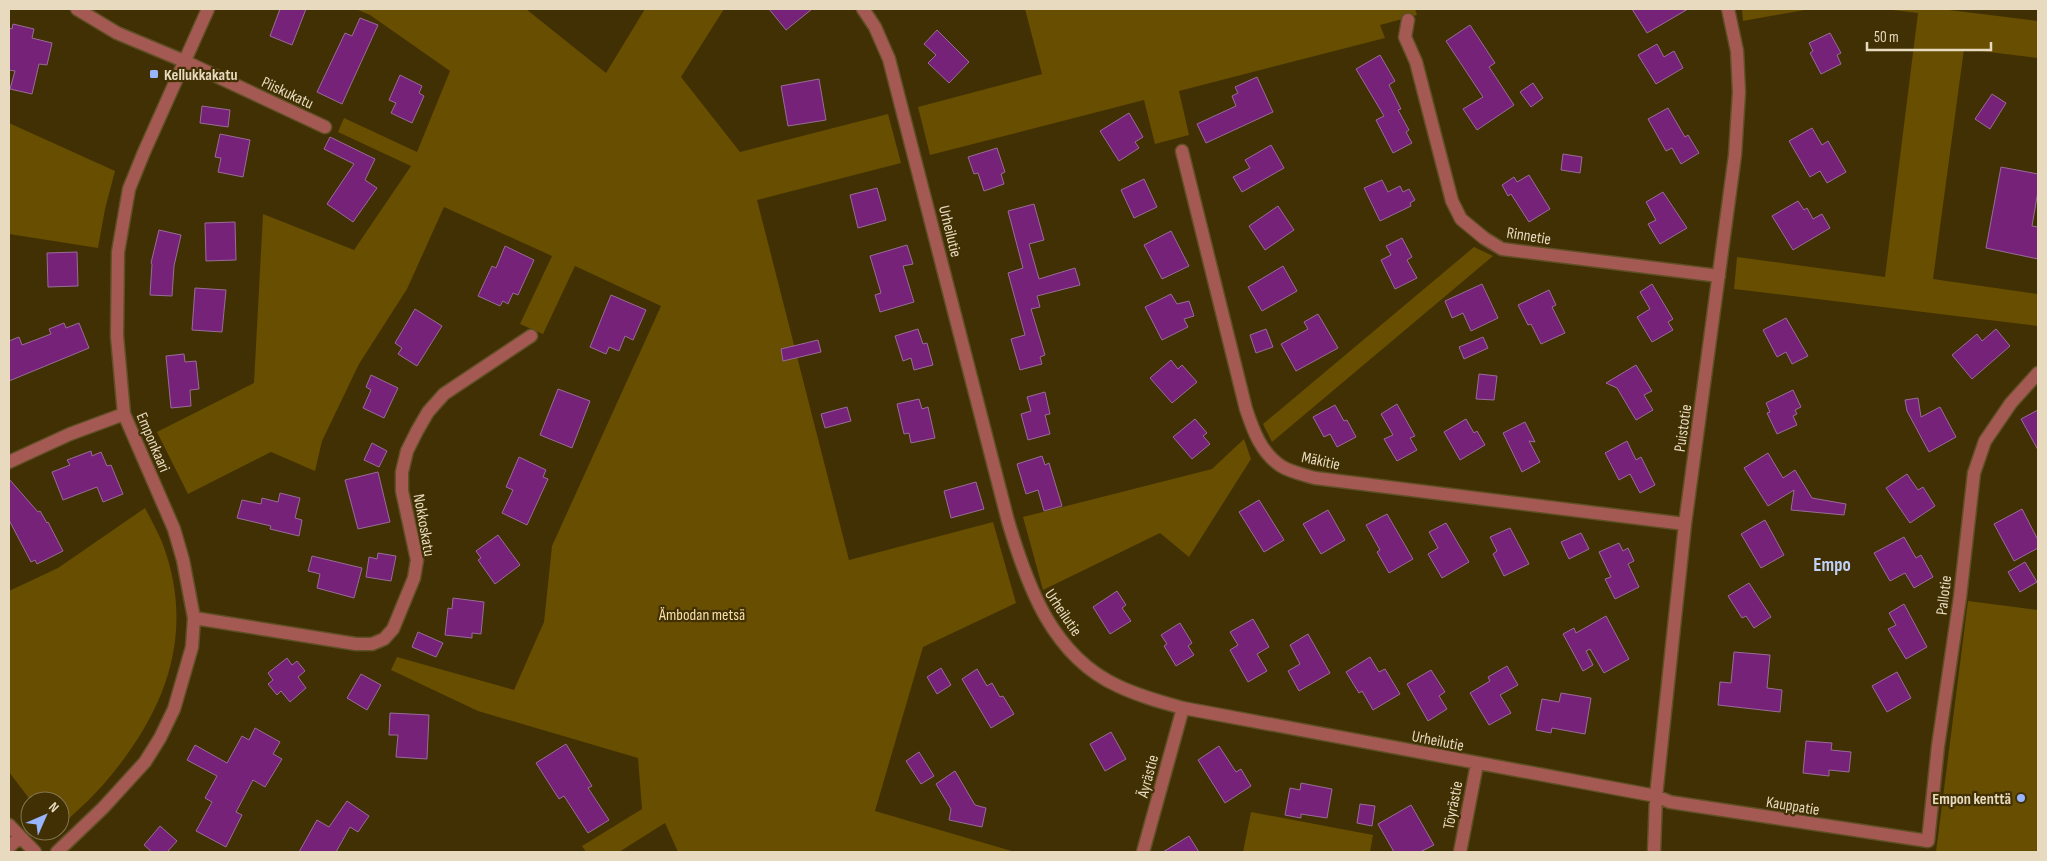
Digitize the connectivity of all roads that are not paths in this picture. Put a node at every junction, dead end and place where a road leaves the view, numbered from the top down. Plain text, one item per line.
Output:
1 (77, 9) edge
2 (208, 9) edge
3 (863, 9) edge
4 (1728, 9) edge
5 (1408, 20) dead end
6 (184, 61) junction
7 (324, 127) dead end
8 (1182, 152) dead end
9 (1719, 276) junction
10 (531, 336) dead end
11 (2038, 372) edge
12 (124, 414) junction
13 (9, 462) edge
14 (1685, 524) junction
15 (194, 618) junction
16 (1183, 708) junction
17 (1477, 764) junction
18 (1656, 796) junction
19 (9, 824) edge
20 (20, 837) joint
21 (24, 841) edge
22 (1928, 841) joint
23 (9, 846) edge
24 (35, 852) edge
25 (57, 852) edge
26 (1144, 852) edge
27 (1460, 852) edge
28 (1654, 852) edge

1 - 6 street, Piiskukatu
2 - 6 street, Emponkaari
3 - 16 street, Urheilutie
4 - 9 street, Puistotie
5 - 9 street, Rinnetie
6 - 7 street, Piiskukatu
6 - 12 street, Emponkaari
8 - 14 street, Mäkitie
9 - 14 street, Puistotie
10 - 15 street, Nokkoskatu
11 - 22 street, Pallotie
12 - 13 street
12 - 15 street, Emponkaari
14 - 18 street, Puistotie
15 - 25 street, Emponkaari
16 - 17 street, Urheilutie
16 - 26 street, Äyrästie
17 - 18 street, Urheilutie
17 - 27 street, Töyrästie
18 - 22 street, Kauppatie
18 - 28 street, Puistotie
19 - 20 street
20 - 23 street
21 - 24 street

